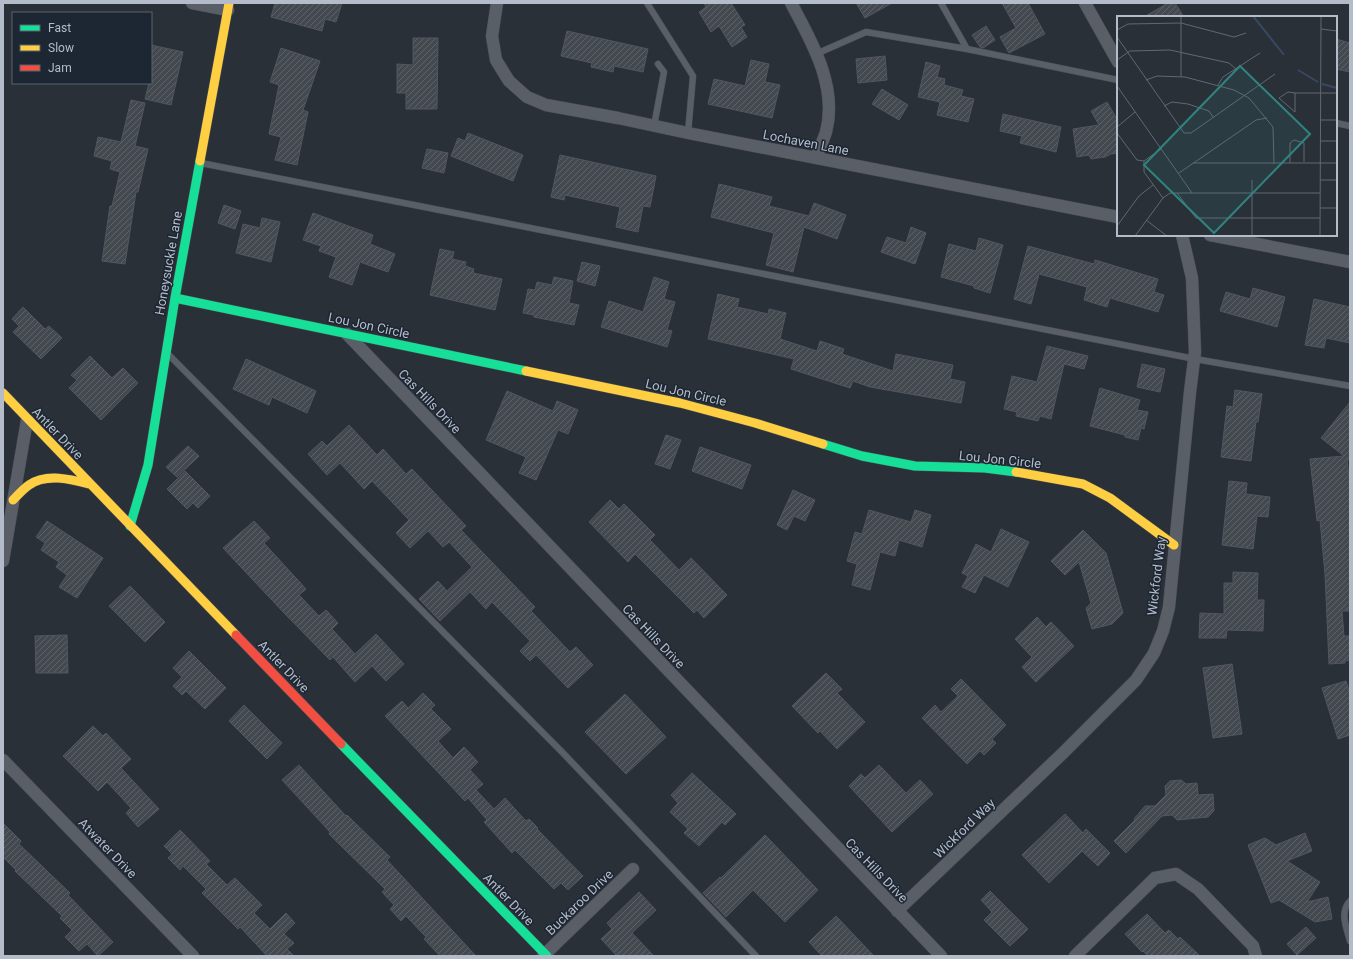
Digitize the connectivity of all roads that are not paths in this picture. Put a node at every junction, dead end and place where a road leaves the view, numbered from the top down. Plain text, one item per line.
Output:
1 (192, 3) edge
2 (497, 3) edge
3 (647, 3) edge
4 (791, 3) edge
5 (941, 3) edge
6 (1085, 3) edge
7 (229, 7) edge
8 (967, 49) junction
9 (816, 54) junction
10 (1117, 60) edge
11 (658, 64) dead end
12 (1117, 80) edge
13 (1337, 123) edge
14 (654, 126) junction
15 (1350, 126) edge
16 (688, 133) junction
17 (816, 158) junction
18 (200, 163) junction
19 (1117, 217) edge
20 (1182, 236) edge
21 (1215, 236) edge
22 (1350, 262) edge
23 (174, 298) junction
24 (347, 334) junction
25 (166, 352) junction
26 (1194, 359) junction
27 (1350, 386) edge
28 (3, 393) edge
29 (27, 420) junction
30 (88, 484) junction
31 (13, 500) junction
32 (130, 526) junction
33 (1174, 544) junction
34 (3, 560) edge
35 (3, 760) edge
36 (633, 869) dead end
37 (1350, 901) edge
38 (897, 911) junction
39 (1350, 942) edge
40 (545, 955) edge
41 (193, 956) edge
42 (756, 956) edge
43 (941, 956) edge
44 (1075, 956) edge
45 (1256, 956) edge

1 - 7 street
2 - 14 street, Lochaven Lane
3 - 16 lane
4 - 9 street
5 - 8 lane
6 - 10 street
7 - 18 street, Honeysuckle Lane
8 - 9 lane
8 - 12 lane
9 - 17 street
11 - 14 lane
13 - 15 lane
14 - 16 street, Lochaven Lane
16 - 17 street, Lochaven Lane
17 - 19 street, Lochaven Lane
18 - 23 street, Honeysuckle Lane
18 - 26 lane
20 - 26 street, Wickford Way
21 - 22 street
23 - 24 street, Lou Jon Circle
23 - 25 street, Honeysuckle Lane
24 - 33 street, Lou Jon Circle
24 - 38 street, Cas Hills Drive
25 - 32 street, Honeysuckle Lane
25 - 42 lane
26 - 27 lane
26 - 33 street, Wickford Way
28 - 29 street, Antler Drive
29 - 30 street, Antler Drive
29 - 31 street
30 - 31 street
30 - 32 street, Antler Drive
31 - 34 street
32 - 40 street, Antler Drive
33 - 38 street, Wickford Way
35 - 41 street, Atwater Drive
36 - 40 street, Buckaroo Drive
37 - 39 lane
38 - 43 street, Cas Hills Drive
44 - 45 street

